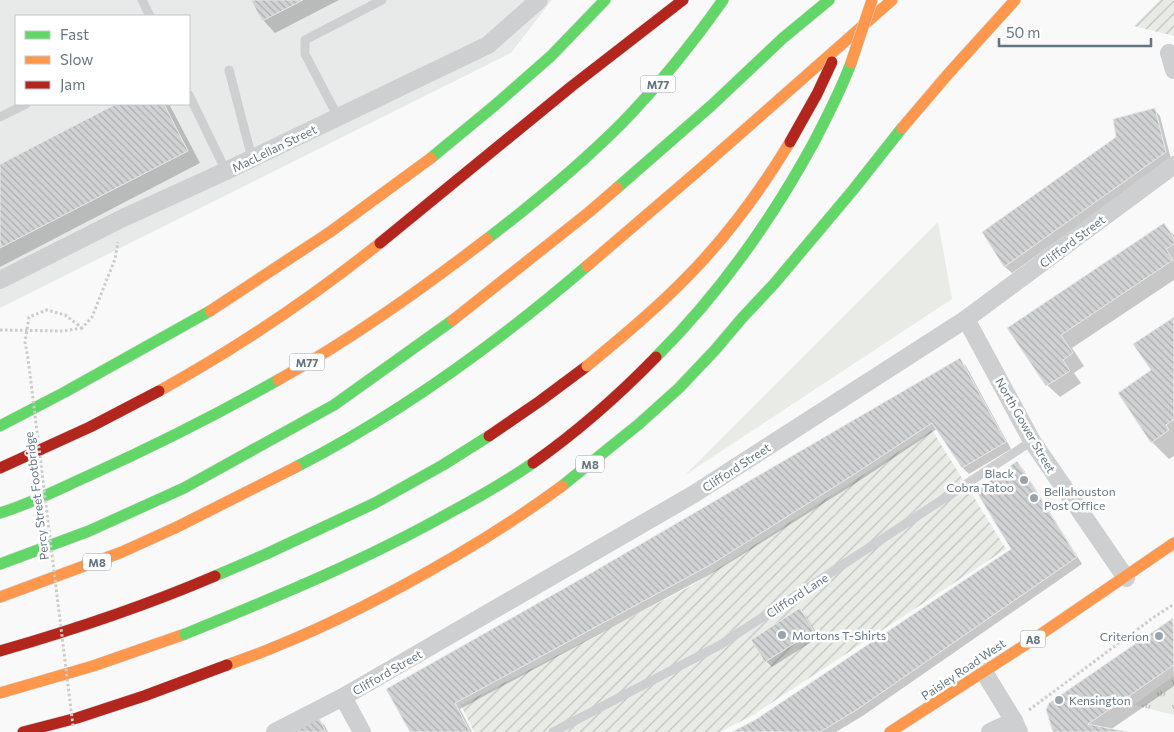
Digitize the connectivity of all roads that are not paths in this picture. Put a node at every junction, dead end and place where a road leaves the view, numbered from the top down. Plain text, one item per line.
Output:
1 (142, 0) edge
2 (382, 0) edge
3 (539, 0) edge
4 (605, 0) edge
5 (683, 0) edge
6 (723, 0) edge
7 (829, 0) edge
8 (872, 0) edge
9 (892, 0) edge
10 (1015, 0) edge
11 (150, 15) edge
12 (848, 22) dead end
13 (229, 70) dead end
14 (190, 97) edge
15 (24, 105) edge
16 (0, 117) edge
17 (338, 117) junction
18 (252, 158) junction
19 (1174, 165) edge
20 (226, 171) junction
21 (0, 280) edge
22 (966, 319) junction
23 (0, 426) edge
24 (1032, 441) junction
25 (0, 468) edge
26 (0, 513) edge
27 (1174, 543) edge
28 (0, 564) edge
29 (1126, 578) junction
30 (0, 598) edge
31 (78, 628) junction
32 (0, 646) edge
33 (0, 651) edge
34 (984, 672) junction
35 (0, 693) edge
36 (344, 698) junction
37 (1016, 726) edge
38 (23, 732) edge
39 (274, 732) edge
40 (362, 732) edge
41 (553, 732) edge
42 (890, 732) edge
43 (990, 732) edge

1 - 11 lane
2 - 17 lane
3 - 17 street, MacLellan Street
4 - 23 main road
5 - 25 main road
6 - 26 main road, M77
7 - 28 main road
8 - 35 main road, bridge
9 - 30 main road, M8
10 - 38 main road, M8
12 - 31 main road, bridge
13 - 18 lane
14 - 20 lane
15 - 16 lane
17 - 18 street, MacLellan Street
18 - 20 street, MacLellan Street
19 - 22 street, Clifford Street
20 - 21 street, MacLellan Street
22 - 24 street, North Gower Street
22 - 36 street, Clifford Street
24 - 29 street, North Gower Street
24 - 41 lane, Clifford Lane
27 - 29 main road, Paisley Road West / A8
29 - 34 main road, Paisley Road West / A8
31 - 32 main road
31 - 33 main road
34 - 37 street
34 - 42 main road, Paisley Road West / A8
36 - 39 street, Clifford Street
36 - 40 street
37 - 43 street

